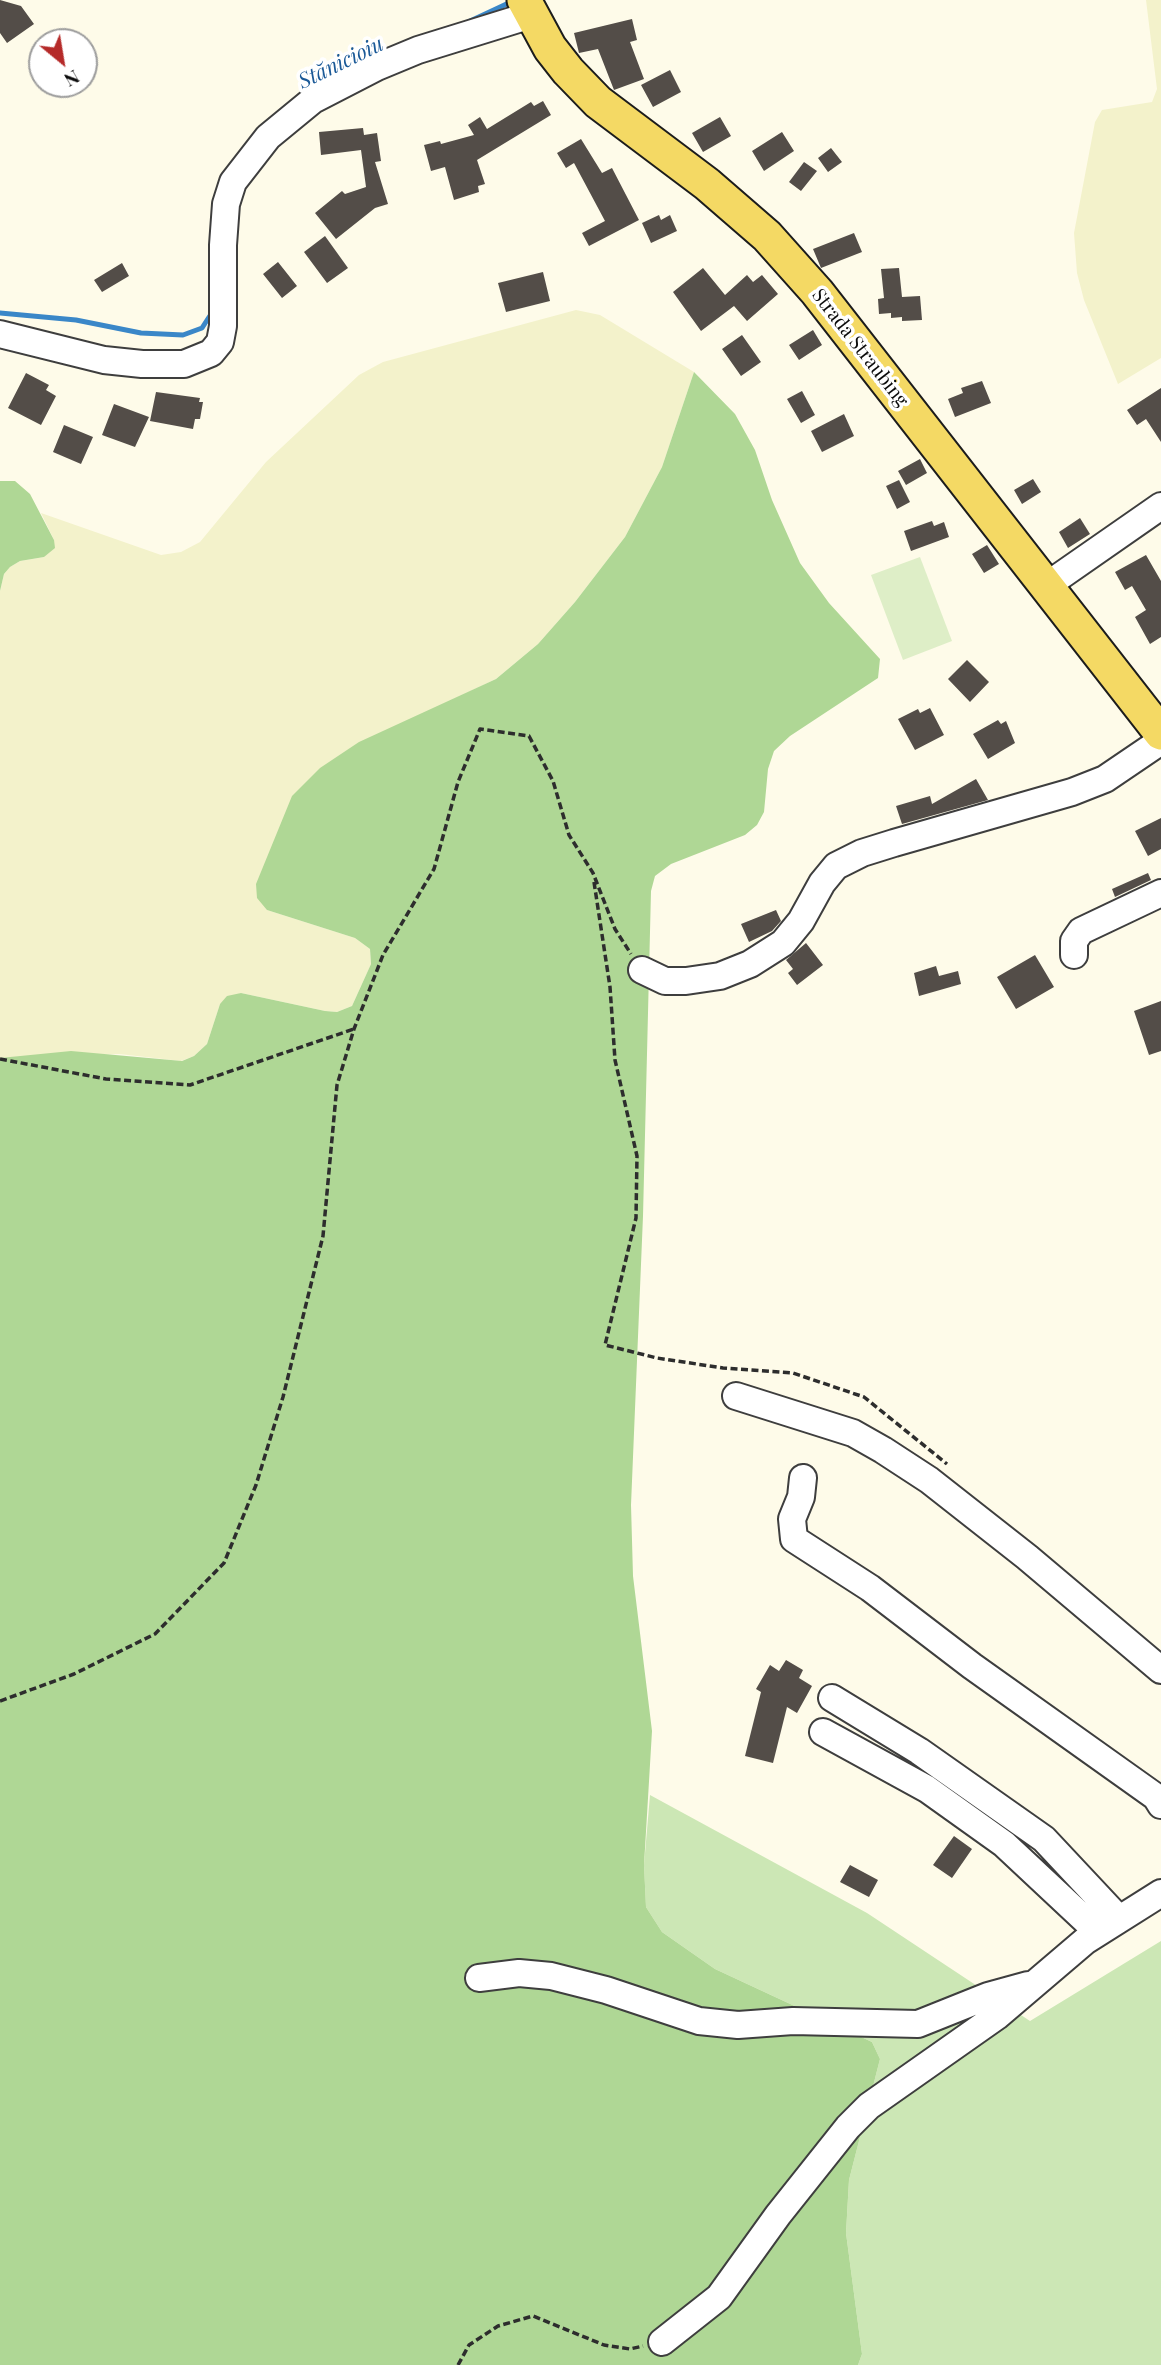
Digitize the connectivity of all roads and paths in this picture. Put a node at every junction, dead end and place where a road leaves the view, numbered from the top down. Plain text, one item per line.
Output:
1 (528, 8) edge
2 (0, 334) edge
3 (1161, 506) edge
4 (1046, 586) junction
5 (1161, 733) edge
6 (1161, 741) edge
7 (593, 873) junction
8 (1161, 893) edge
9 (1074, 955) dead end
10 (642, 970) joint
11 (354, 1029) junction
12 (0, 1059) edge
13 (736, 1396) dead end
14 (951, 1467) dead end
15 (803, 1478) dead end
16 (1161, 1670) edge
17 (832, 1698) dead end
18 (0, 1701) edge
19 (823, 1731) dead end
20 (1161, 1805) edge
21 (1161, 1893) edge
22 (1108, 1925) junction
23 (479, 1978) dead end
24 (1037, 1982) junction
25 (662, 2342) joint
26 (458, 2365) edge

1 - 2 street
1 - 4 main road, Strada Straubing
3 - 4 street
4 - 5 main road, Strada Straubing
6 - 10 street
7 - 10 path
7 - 11 path
7 - 14 path
8 - 9 street
11 - 12 path
11 - 18 path
13 - 16 street
15 - 20 street
17 - 22 street
19 - 22 street
21 - 22 street
22 - 24 street
23 - 24 street
24 - 25 street
25 - 26 path

